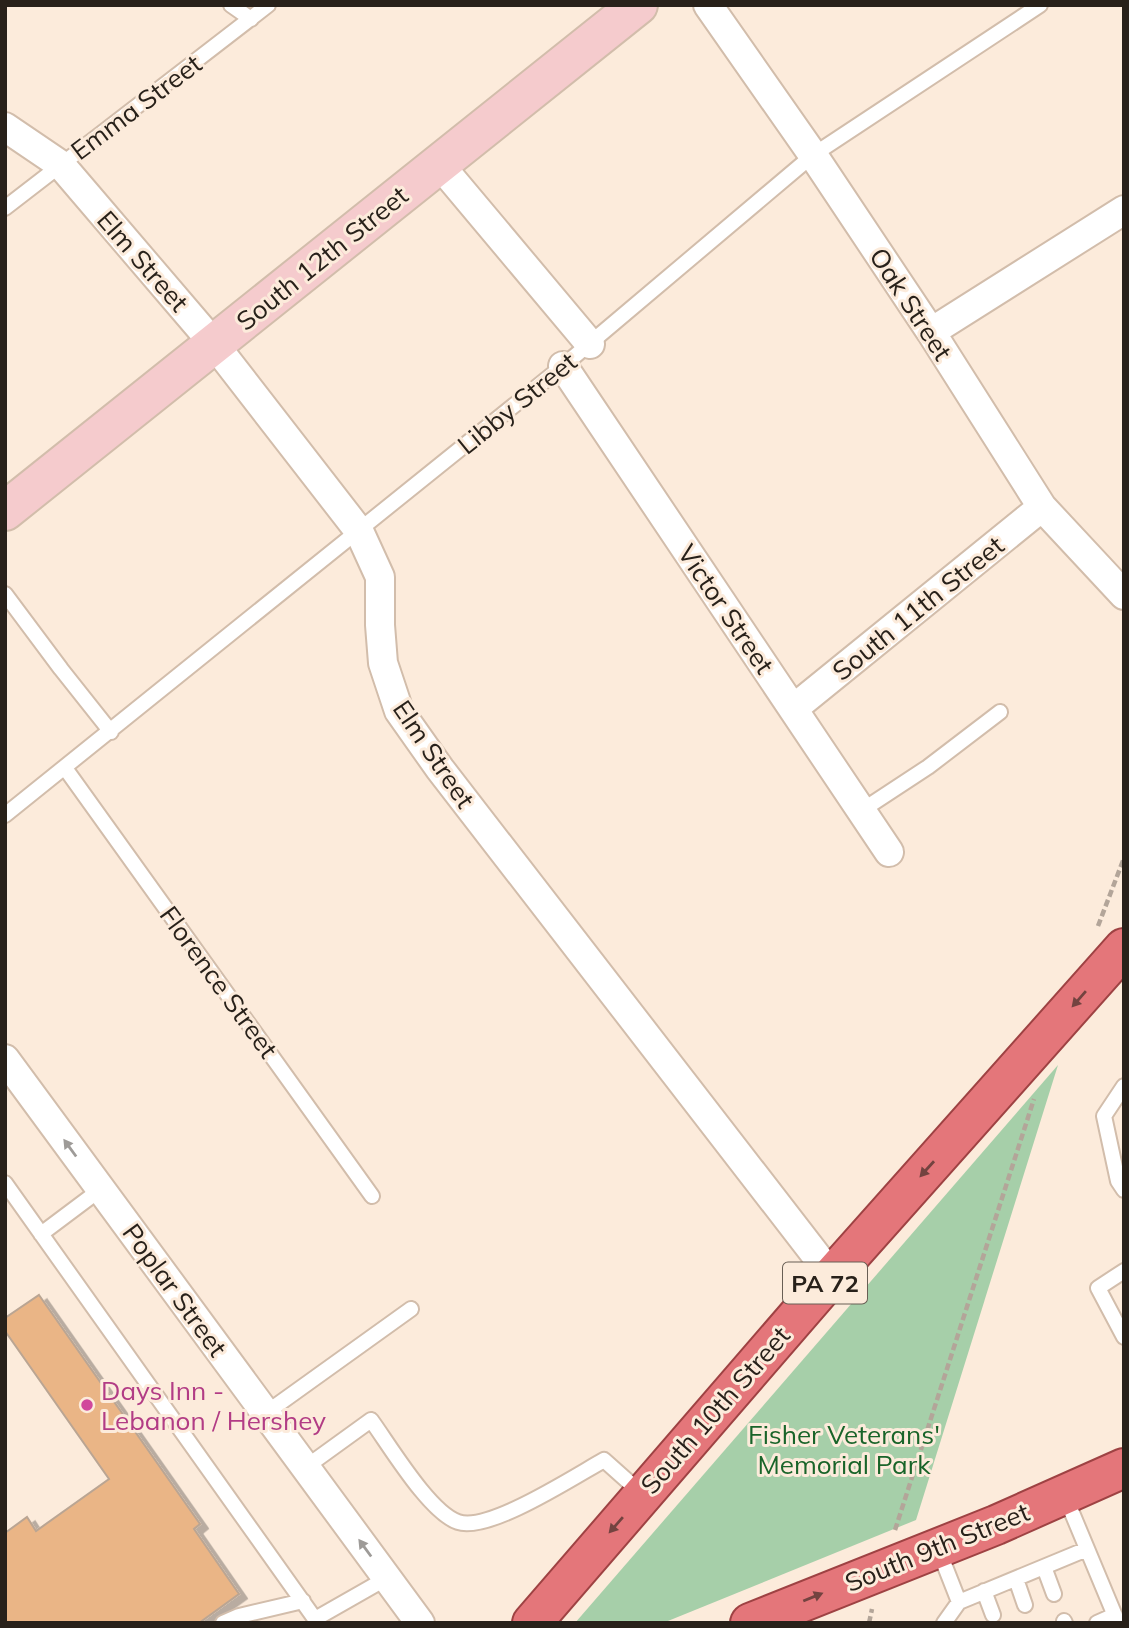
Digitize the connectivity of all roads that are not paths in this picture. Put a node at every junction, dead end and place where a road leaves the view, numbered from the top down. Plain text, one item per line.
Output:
1 (231, 5) edge
2 (268, 5) edge
3 (638, 5) edge
4 (708, 5) edge
5 (1040, 5) edge
6 (251, 19) junction
7 (5, 127) edge
8 (813, 155) junction
9 (439, 164) junction
10 (61, 165) junction
11 (5, 208) edge
12 (1124, 210) edge
13 (931, 332) junction
14 (214, 344) junction
15 (590, 344) junction
16 (563, 366) junction
17 (1042, 507) junction
18 (5, 510) edge
19 (359, 531) junction
20 (5, 594) edge
21 (1124, 594) edge
22 (793, 709) junction
23 (1000, 712) dead end
24 (111, 732) junction
25 (65, 768) junction
26 (861, 811) junction
27 (5, 815) edge
28 (888, 852) dead end
29 (1109, 942) edge
30 (5, 1059) edge
31 (1124, 1086) edge
32 (5, 1183) edge
33 (100, 1189) junction
34 (1124, 1190) edge
35 (372, 1196) dead end
36 (41, 1234) junction
37 (1124, 1271) edge
38 (832, 1276) junction
39 (411, 1308) dead end
40 (1124, 1337) edge
41 (266, 1413) junction
42 (306, 1467) junction
43 (1124, 1468) edge
44 (643, 1494) junction
45 (1065, 1494) junction
46 (938, 1548) junction
47 (1087, 1549) junction
48 (1044, 1567) junction
49 (387, 1578) junction
50 (1016, 1578) junction
51 (984, 1591) junction
52 (1054, 1594) dead end
53 (303, 1601) junction
54 (959, 1602) junction
55 (1026, 1605) dead end
56 (993, 1615) dead end
57 (1116, 1619) edge
58 (316, 1621) edge
59 (223, 1623) edge
60 (420, 1623) edge
61 (532, 1623) edge
62 (750, 1623) edge
63 (944, 1623) edge
64 (1097, 1623) edge

1 - 6 lane
2 - 6 lane, Emma Street
3 - 9 main road, South 12th Street
4 - 8 street, Oak Street
5 - 8 lane, Libby Street
6 - 10 lane, Emma Street
7 - 10 street, Elm Street
8 - 13 street, Oak Street
8 - 15 lane, Libby Street
9 - 14 main road, South 12th Street
9 - 15 street
10 - 11 lane, Emma Street
10 - 14 street, Elm Street
12 - 13 street
13 - 17 street, Oak Street
14 - 18 main road, South 12th Street
14 - 19 street, Elm Street
15 - 16 lane, Libby Street
16 - 19 lane, Libby Street
16 - 22 street, Victor Street
17 - 21 street, Oak Street
17 - 22 street, South 11th Street
19 - 24 lane, Libby Street
19 - 38 street, Elm Street
20 - 24 lane
22 - 26 street, Victor Street
23 - 26 lane
24 - 25 lane, Libby Street
25 - 27 lane, Libby Street
25 - 35 lane, Florence Street
26 - 28 street, Victor Street
29 -> 38 highway, South 10th Street / PA 72
33 -> 30 street, Poplar Street
31 - 34 lane
32 - 36 lane
33 - 36 lane
33 - 41 street, Poplar Street
36 - 53 lane
37 - 40 lane
38 - 44 highway, South 10th Street / PA 72
39 - 41 lane
41 - 42 street, Poplar Street
42 - 44 lane
49 -> 42 street, Poplar Street
43 - 45 highway, South 9th Street
44 -> 61 highway, South 10th Street / PA 72
45 - 46 highway, South 9th Street
45 - 47 lane
46 - 54 lane
62 -> 46 highway, South 9th Street
47 - 48 lane
47 - 57 lane
48 - 50 lane
48 - 52 lane
49 - 58 lane
49 - 60 street, Poplar Street
50 - 51 lane
50 - 55 lane
51 - 54 lane
51 - 56 lane
53 - 58 lane
53 - 59 lane
54 - 63 lane
57 - 64 lane

